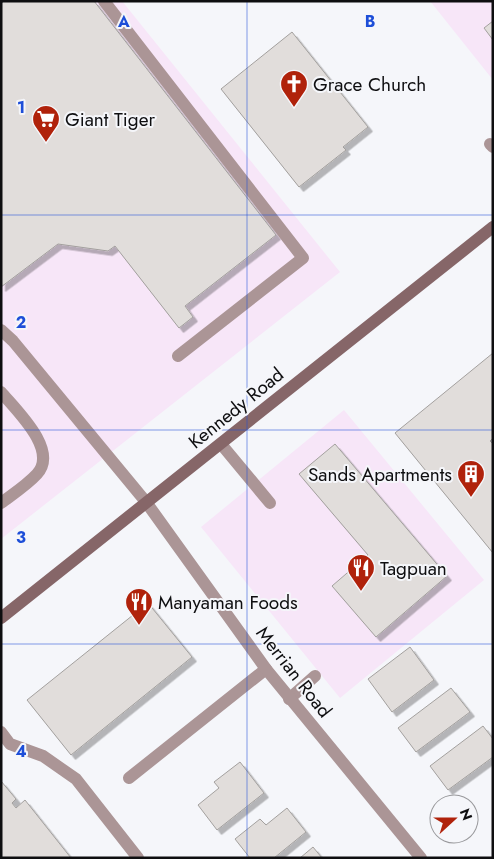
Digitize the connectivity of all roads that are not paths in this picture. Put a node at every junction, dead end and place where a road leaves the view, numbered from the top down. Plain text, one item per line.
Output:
1 (104, 1) edge
2 (492, 230) edge
3 (1, 330) edge
4 (178, 356) dead end
5 (1, 392) edge
6 (221, 444) junction
7 (146, 502) junction
8 (1, 503) edge
9 (270, 503) dead end
10 (1, 618) edge
11 (266, 669) junction
12 (315, 676) dead end
13 (289, 699) junction
14 (1, 732) edge
15 (129, 778) dead end
16 (138, 858) edge
17 (421, 858) edge

1 - 4 street
2 - 6 main road, Kennedy Road
3 - 7 street, Merrian Road
5 - 8 street
6 - 7 main road, Kennedy Road
6 - 9 street
7 - 10 main road, Kennedy Road
7 - 11 street, Merrian Road
11 - 13 street, Merrian Road
11 - 15 street
12 - 13 street
13 - 17 street, Merrian Road
14 - 16 street

